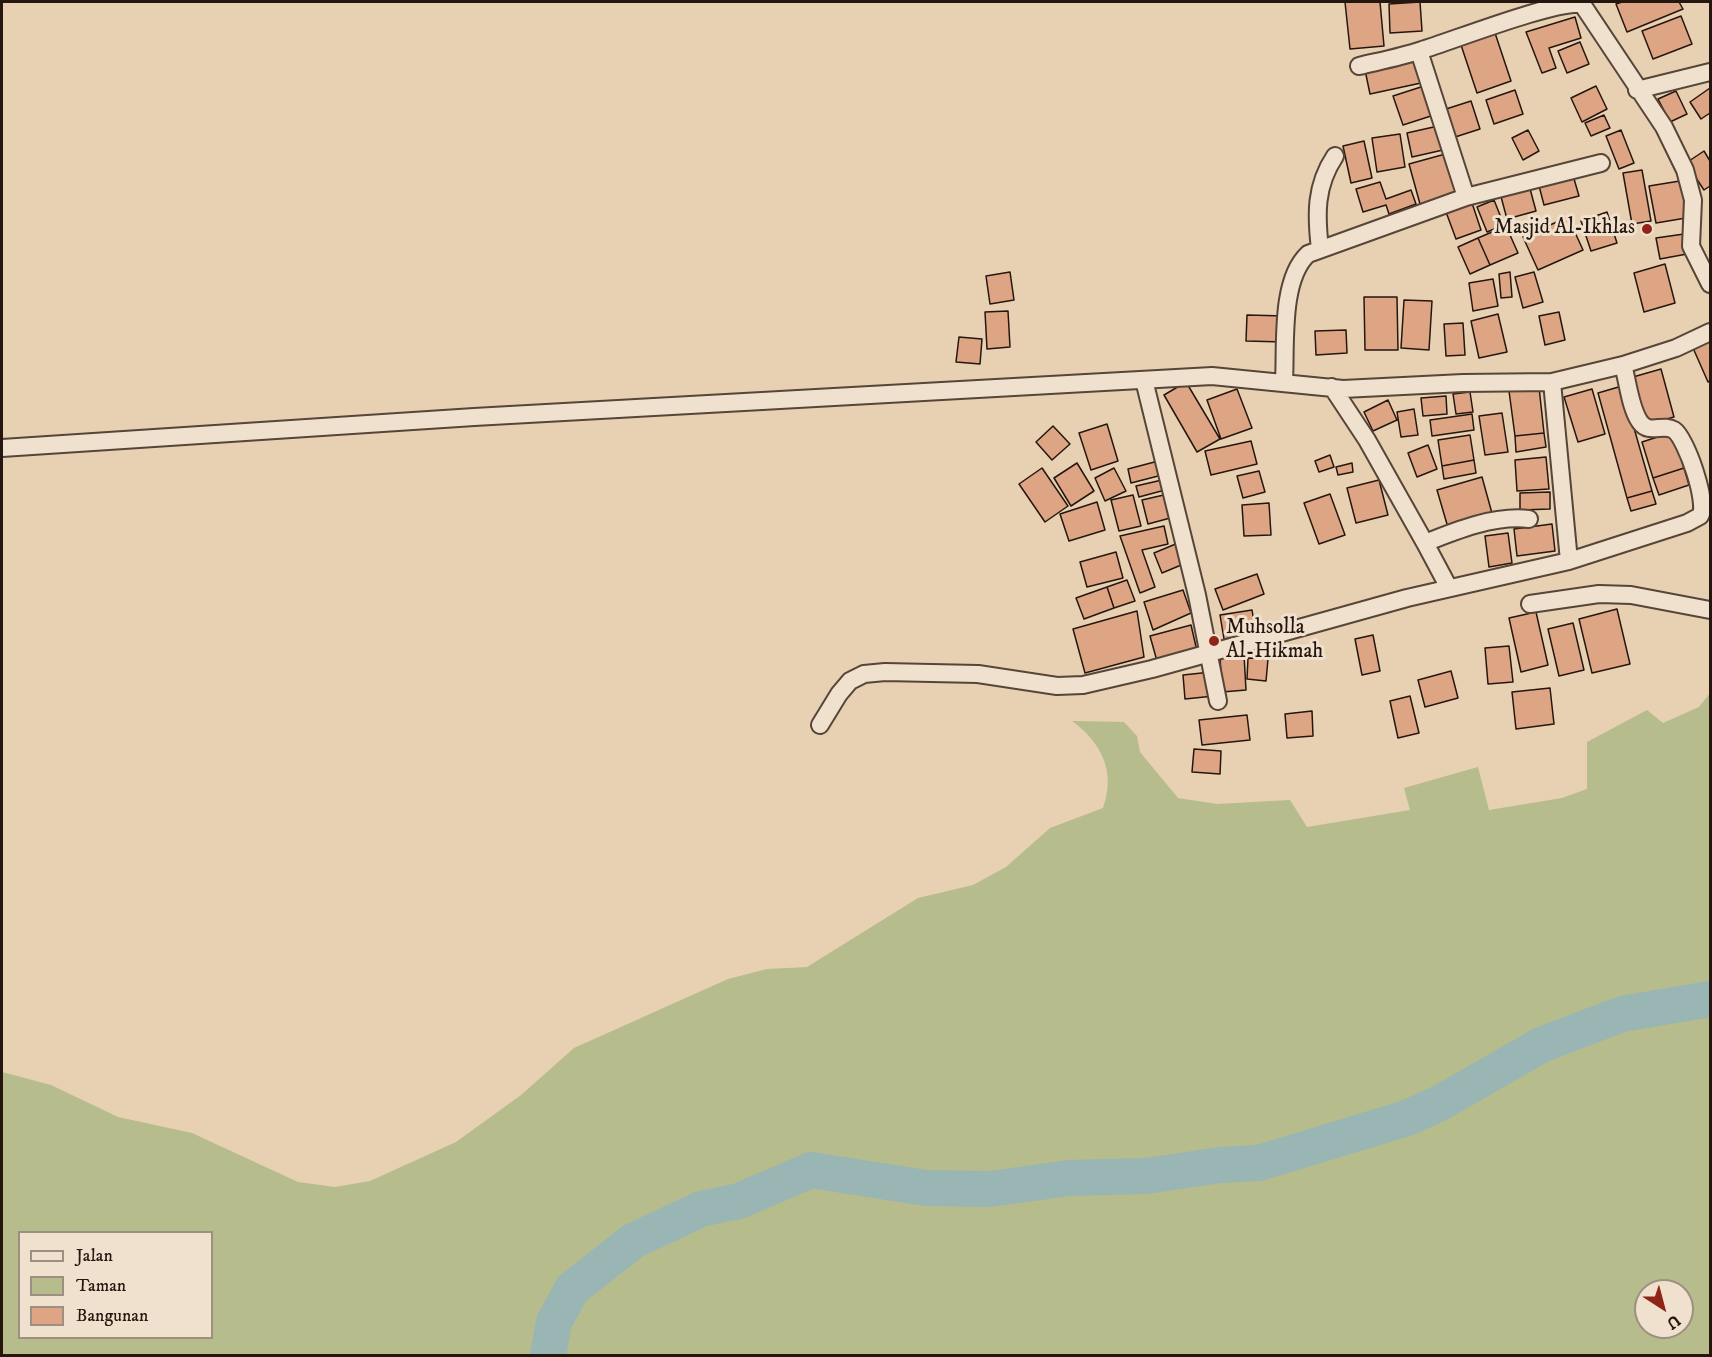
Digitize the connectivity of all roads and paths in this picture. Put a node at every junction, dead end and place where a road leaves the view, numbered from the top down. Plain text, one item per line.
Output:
1 (1419, 51) junction
2 (1359, 66) dead end
3 (1710, 72) edge
4 (1637, 90) junction
5 (1335, 156) dead end
6 (1601, 163) dead end
7 (1466, 197) junction
8 (1320, 249) junction
9 (1710, 284) edge
10 (1710, 332) edge
11 (1623, 365) junction
12 (1144, 380) junction
13 (1284, 382) junction
14 (1552, 382) junction
15 (1332, 387) junction
16 (2, 448) edge
17 (1529, 519) dead end
18 (1425, 543) junction
19 (1569, 561) junction
20 (1449, 588) junction
21 (1530, 603) dead end
22 (1710, 609) edge
23 (1209, 651) junction
24 (1218, 701) dead end
25 (820, 725) dead end

1 - 2 street
1 - 4 street
1 - 7 street
3 - 4 street
4 - 9 street
5 - 8 street
6 - 7 street
7 - 8 street
8 - 13 street
10 - 11 street
11 - 14 street
11 - 19 street
12 - 13 street
12 - 16 street
12 - 23 street
13 - 15 street
14 - 15 street
14 - 19 street
15 - 18 street
17 - 18 street
18 - 20 street
19 - 20 street
20 - 23 street
21 - 22 street
23 - 24 street
23 - 25 street

